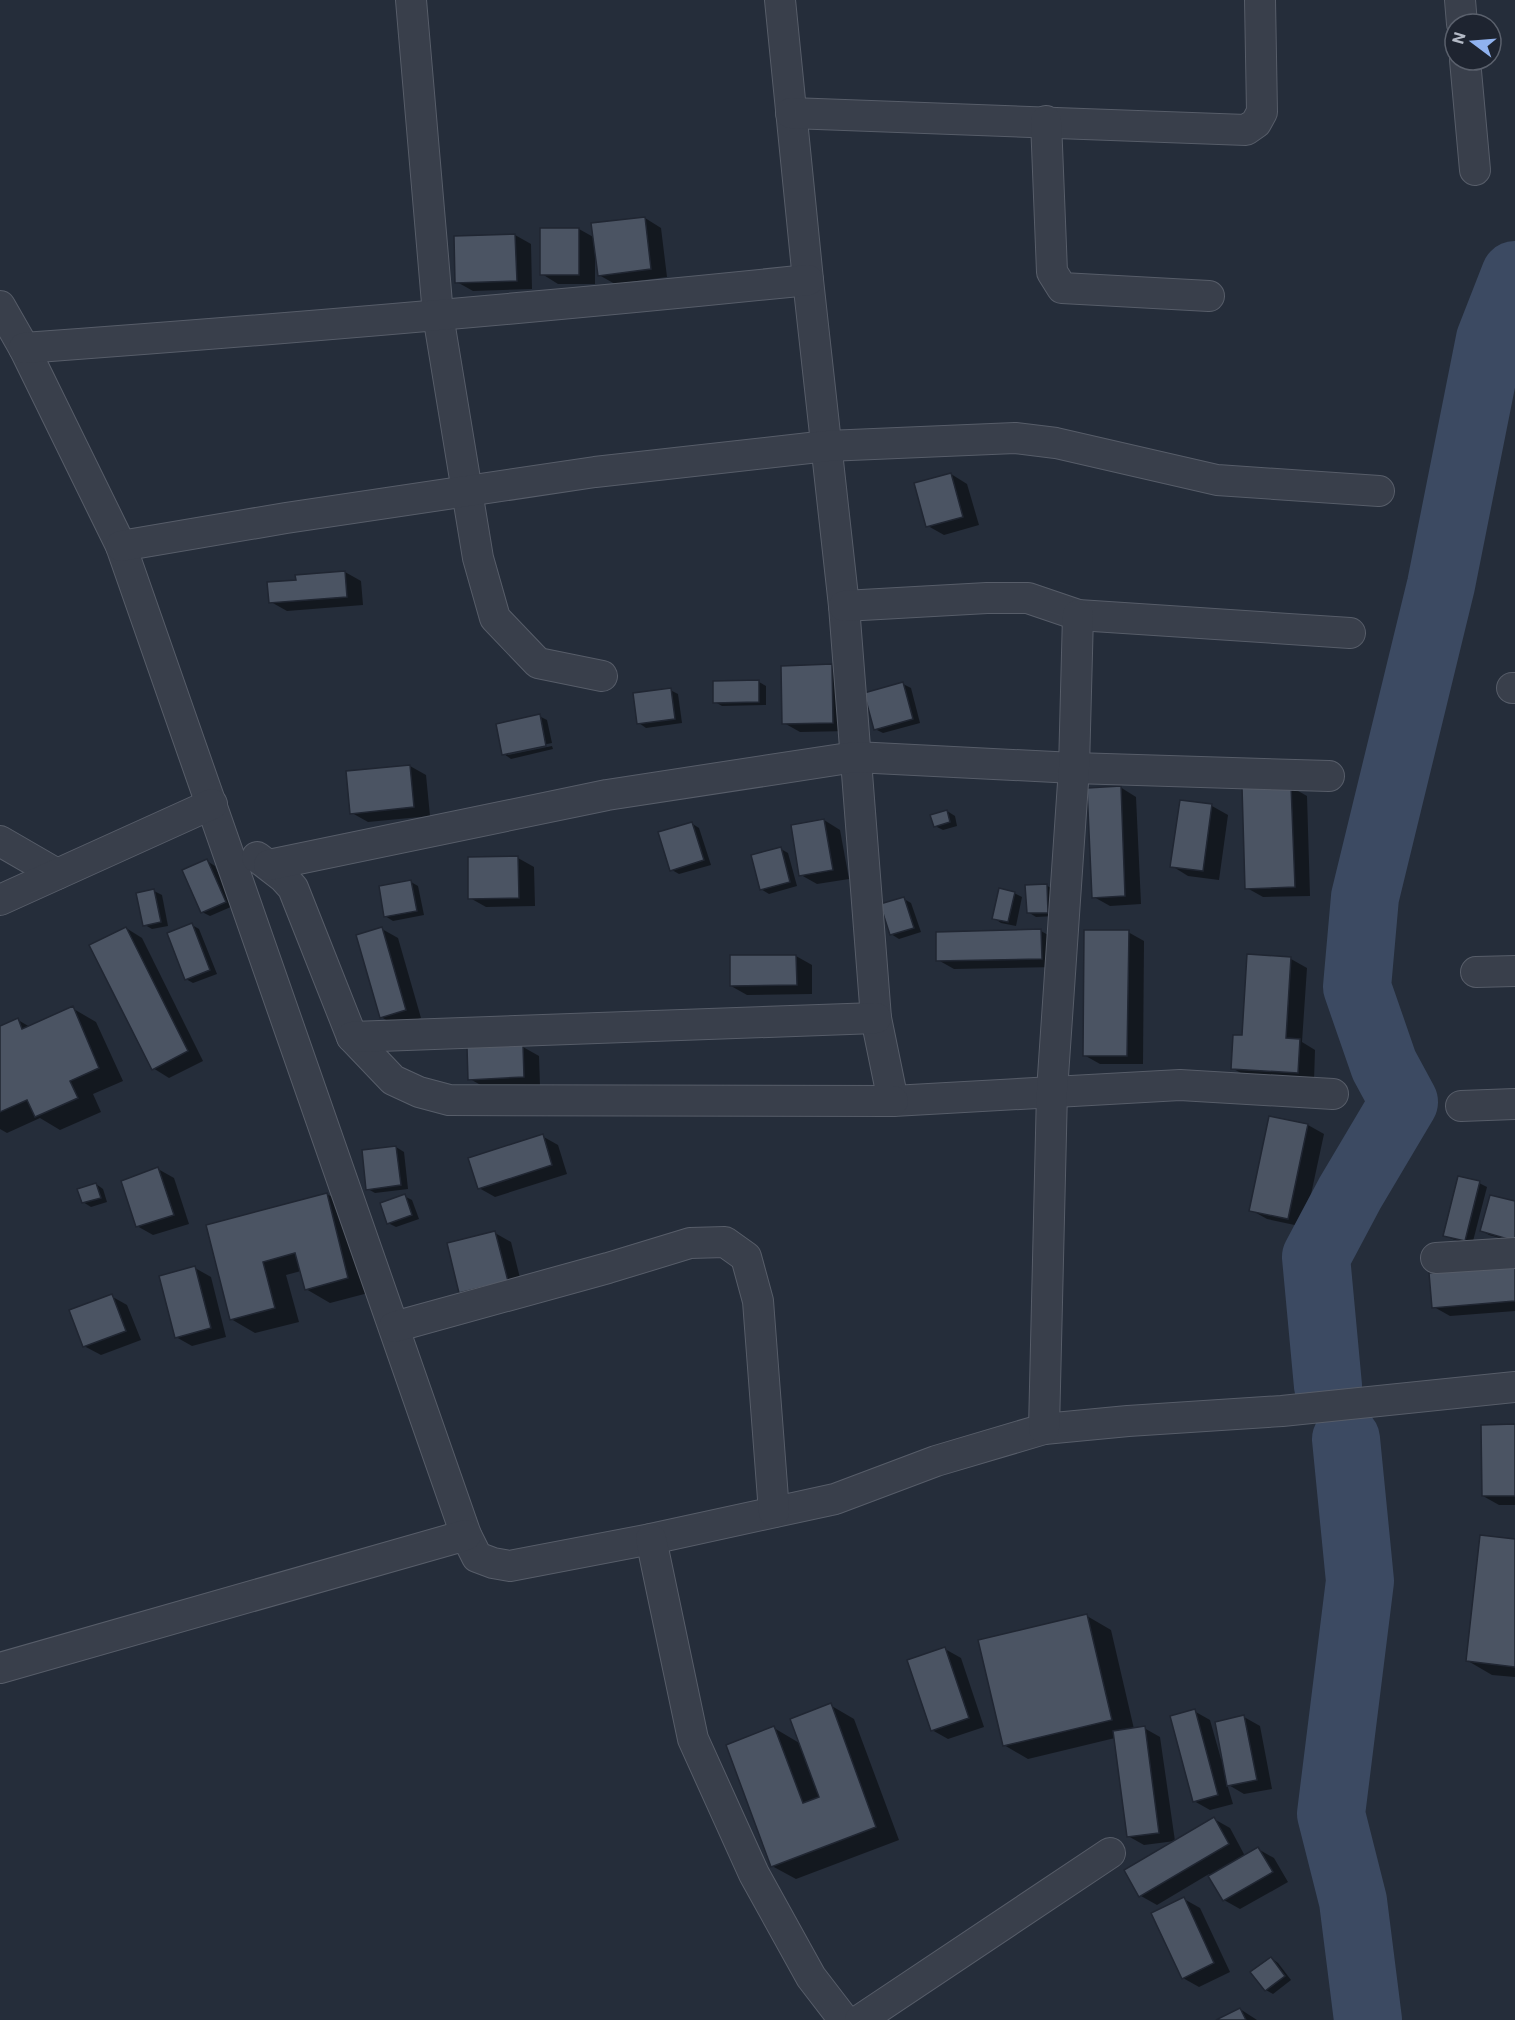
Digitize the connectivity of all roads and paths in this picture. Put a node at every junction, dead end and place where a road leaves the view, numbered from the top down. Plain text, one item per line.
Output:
1 (411, 0) edge
2 (780, 0) edge
3 (1260, 0) edge
4 (1466, 72) edge
5 (791, 113) junction
6 (1046, 121) junction
7 (1475, 170) dead end
8 (808, 280) junction
9 (1209, 297) dead end
10 (0, 306) edge
11 (438, 315) junction
12 (24, 348) junction
13 (827, 446) junction
14 (1380, 491) dead end
15 (467, 492) junction
16 (121, 546) junction
17 (844, 606) junction
18 (1078, 615) junction
19 (1350, 633) dead end
20 (602, 676) dead end
21 (855, 757) junction
22 (1074, 768) junction
23 (1329, 776) dead end
24 (212, 804) junction
25 (222, 835) junction
26 (0, 841) edge
27 (269, 865) junction
28 (57, 874) junction
29 (0, 900) edge
30 (1515, 970) edge
31 (1476, 972) dead end
32 (876, 1018) junction
33 (352, 1037) junction
34 (1052, 1091) junction
35 (1333, 1094) dead end
36 (893, 1101) junction
37 (1515, 1104) edge
38 (1461, 1106) dead end
39 (1515, 1253) edge
40 (1436, 1258) dead end
41 (394, 1327) junction
42 (1515, 1387) edge
43 (1044, 1429) junction
44 (774, 1512) junction
45 (466, 1535) junction
46 (651, 1539) junction
47 (0, 1668) edge
48 (1110, 1853) dead end
49 (844, 2020) edge
50 (860, 2020) edge

1 - 11 street
2 - 5 street
3 - 6 street
4 - 7 street
5 - 6 street
5 - 8 street
6 - 9 street
8 - 11 street
8 - 13 street
10 - 12 street
11 - 12 street
11 - 15 street
12 - 16 street
13 - 14 street
13 - 15 street
13 - 17 street
15 - 16 street
15 - 20 street
16 - 24 street
17 - 18 street
17 - 21 street
18 - 19 street
18 - 22 street
21 - 22 street
21 - 27 street
21 - 32 street
22 - 23 street
22 - 34 street
24 - 25 street
24 - 28 street
25 - 27 street
25 - 41 street
26 - 28 street
27 - 33 street
28 - 29 street
30 - 31 street
32 - 33 street
32 - 36 street
33 - 36 street
34 - 35 street
34 - 36 street
34 - 43 street
37 - 38 street
39 - 40 street
41 - 44 street
41 - 45 street
42 - 43 street
43 - 44 street
44 - 46 street
45 - 46 street
45 - 47 street
46 - 49 street
48 - 50 street

